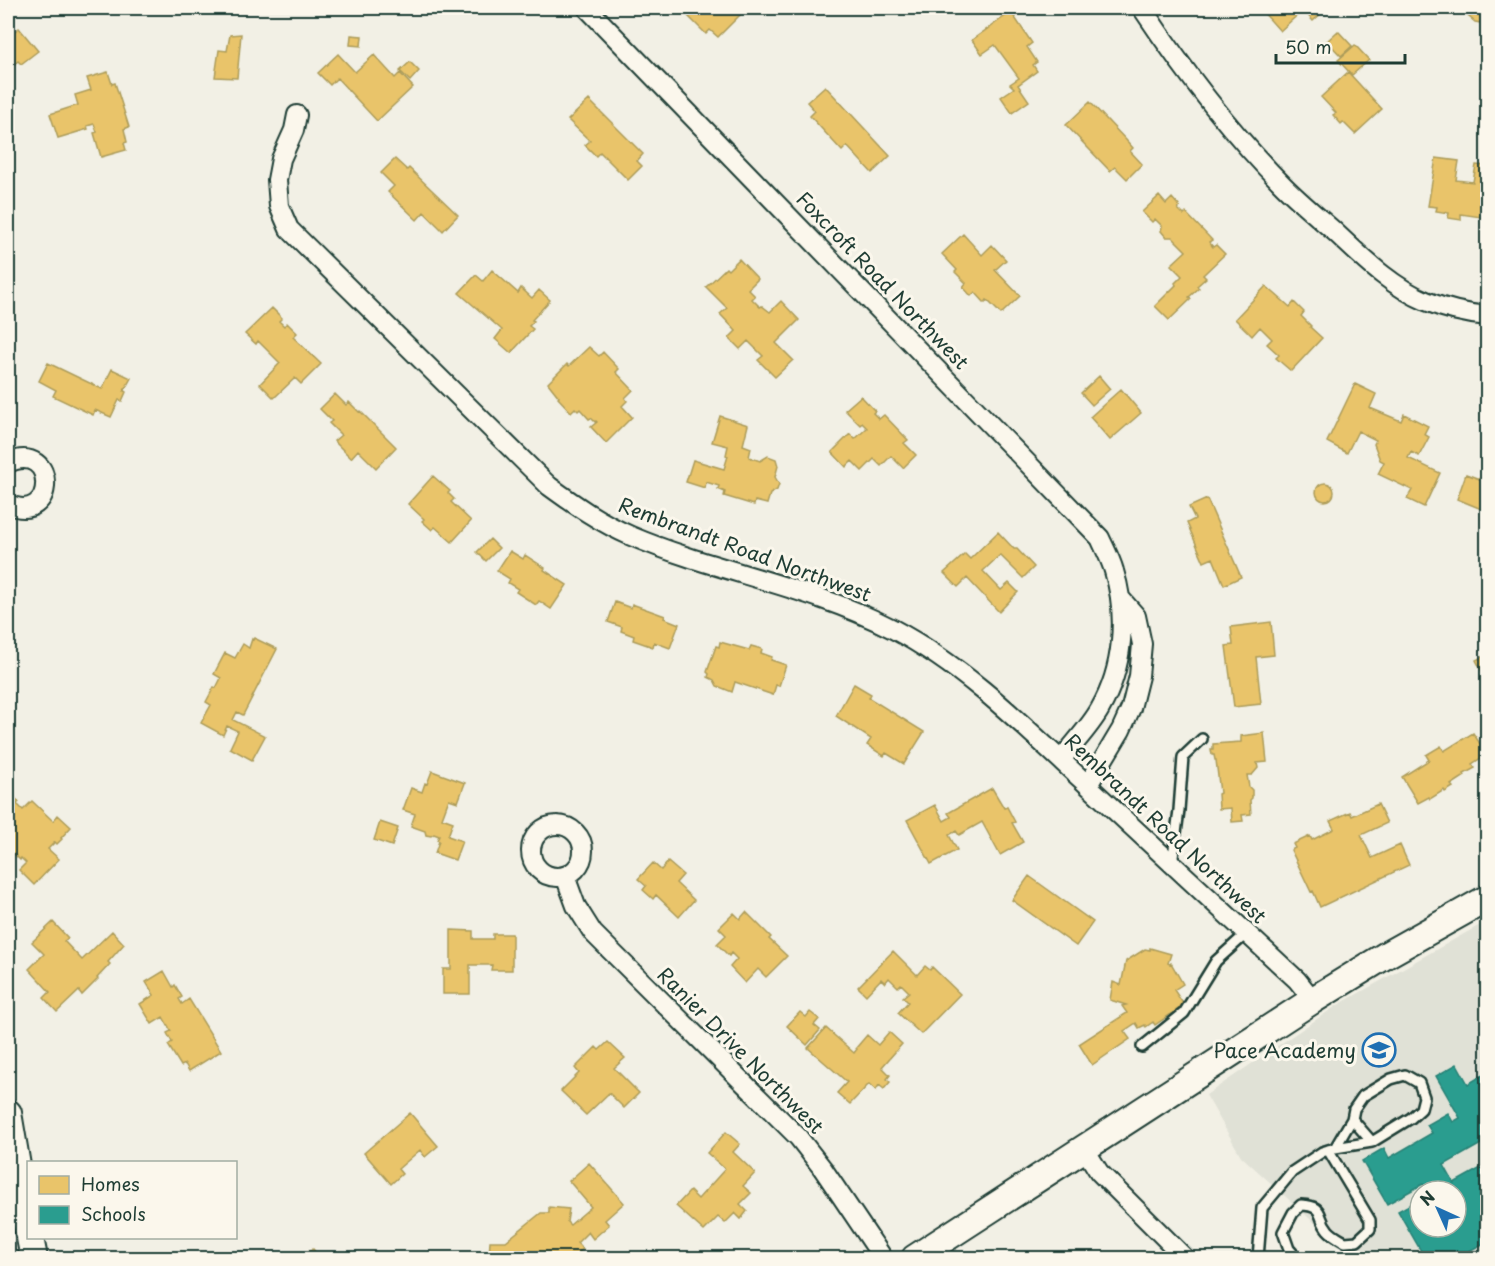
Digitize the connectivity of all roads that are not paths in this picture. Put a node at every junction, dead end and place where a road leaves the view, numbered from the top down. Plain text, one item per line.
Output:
1 (587, 8) edge
2 (1142, 8) edge
3 (297, 115) dead end
4 (1488, 316) edge
5 (8, 463) edge
6 (8, 504) edge
7 (1121, 599) junction
8 (1202, 740) dead end
9 (1061, 760) junction
10 (1088, 785) junction
11 (1172, 864) junction
12 (565, 876) dead end
13 (1488, 898) edge
14 (1247, 933) junction
15 (1313, 1000) junction
16 (1142, 1047) dead end
17 (8, 1113) edge
18 (1352, 1119) junction
19 (1372, 1142) junction
20 (1084, 1148) junction
21 (1331, 1149) junction
22 (27, 1224) edge
23 (30, 1239) edge
24 (34, 1258) edge
25 (883, 1258) edge
26 (915, 1258) edge
27 (1185, 1258) edge
28 (1258, 1258) edge
29 (1297, 1258) edge

1 - 7 street, Foxcroft Road Northwest
2 - 4 street
3 - 9 street, Rembrandt Road Northwest
5 - 6 street
7 - 9 street, Foxcroft Road Northwest
7 - 10 street, Foxcroft Road Northwest
8 - 11 lane
9 - 10 street, Rembrandt Road Northwest
10 - 11 street, Rembrandt Road Northwest
11 - 14 street, Rembrandt Road Northwest
12 - 25 street, Ranier Drive Northwest
13 - 15 main road
14 - 15 street, Rembrandt Road Northwest
14 - 16 lane
15 - 20 main road
17 - 22 main road
18 - 19 lane
18 - 19 lane
18 - 21 lane
19 - 21 lane
20 - 26 main road
20 - 27 street
21 - 28 lane
21 - 29 lane
23 - 24 main road

